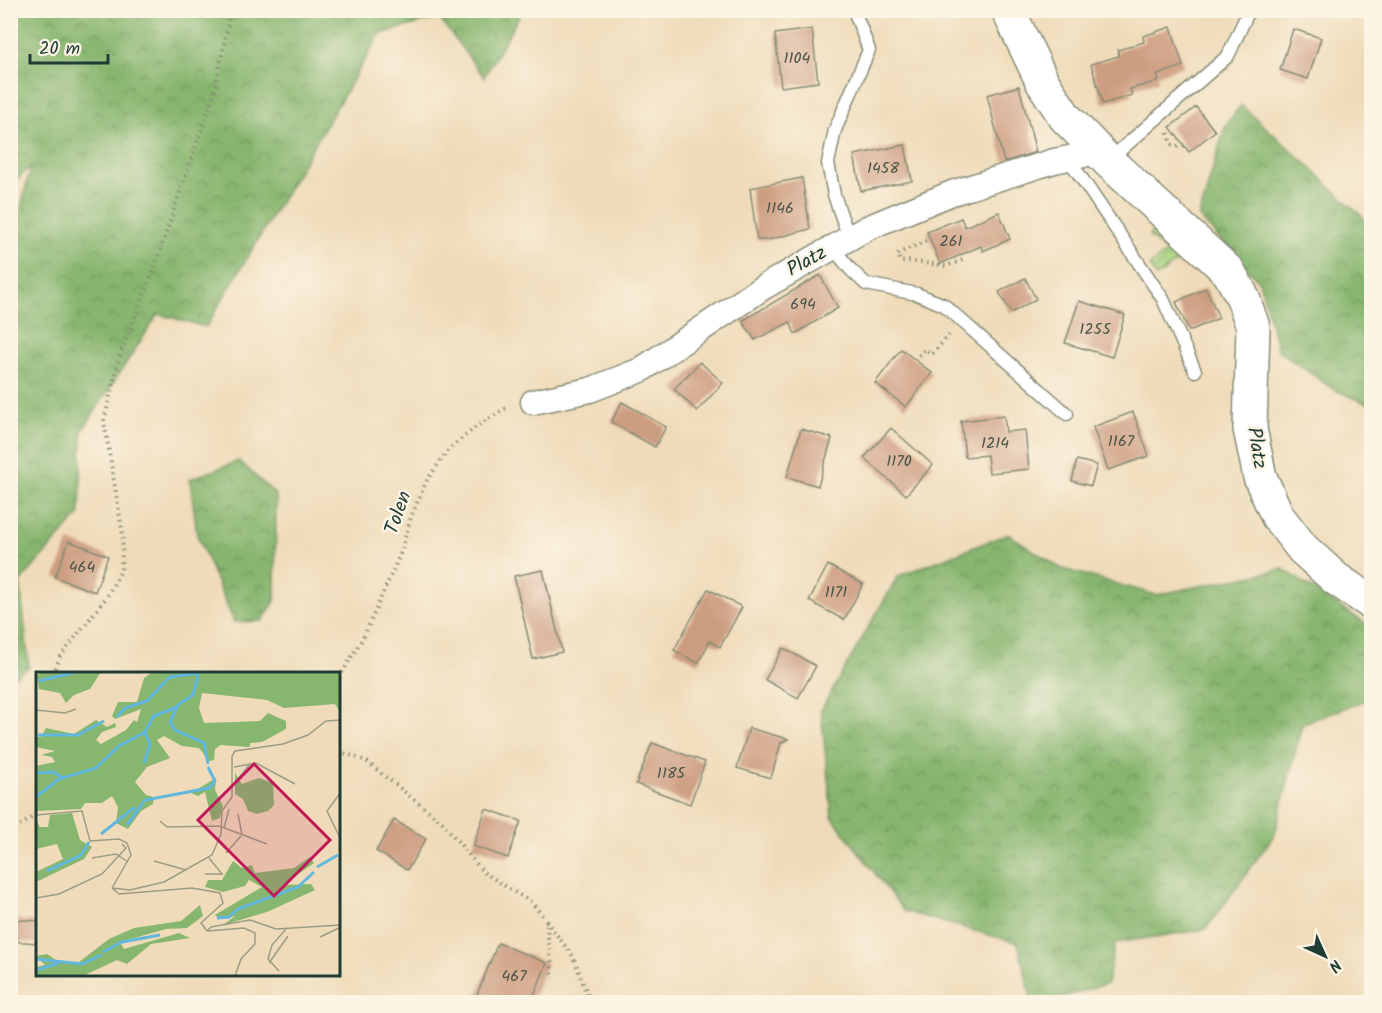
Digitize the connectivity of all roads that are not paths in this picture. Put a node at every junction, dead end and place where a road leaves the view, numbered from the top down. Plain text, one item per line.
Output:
1 (854, 10) edge
2 (1008, 10) edge
3 (1249, 10) edge
4 (1090, 155) junction
5 (841, 243) junction
6 (1195, 371) dead end
7 (533, 402) road end
8 (1067, 414) dead end
9 (1371, 603) edge

1 - 5 lane
2 - 4 street, Platz
3 - 4 lane, Platz
4 - 5 street, Platz
4 - 6 lane
4 - 9 street, Platz
5 - 7 street, Platz
5 - 8 lane

